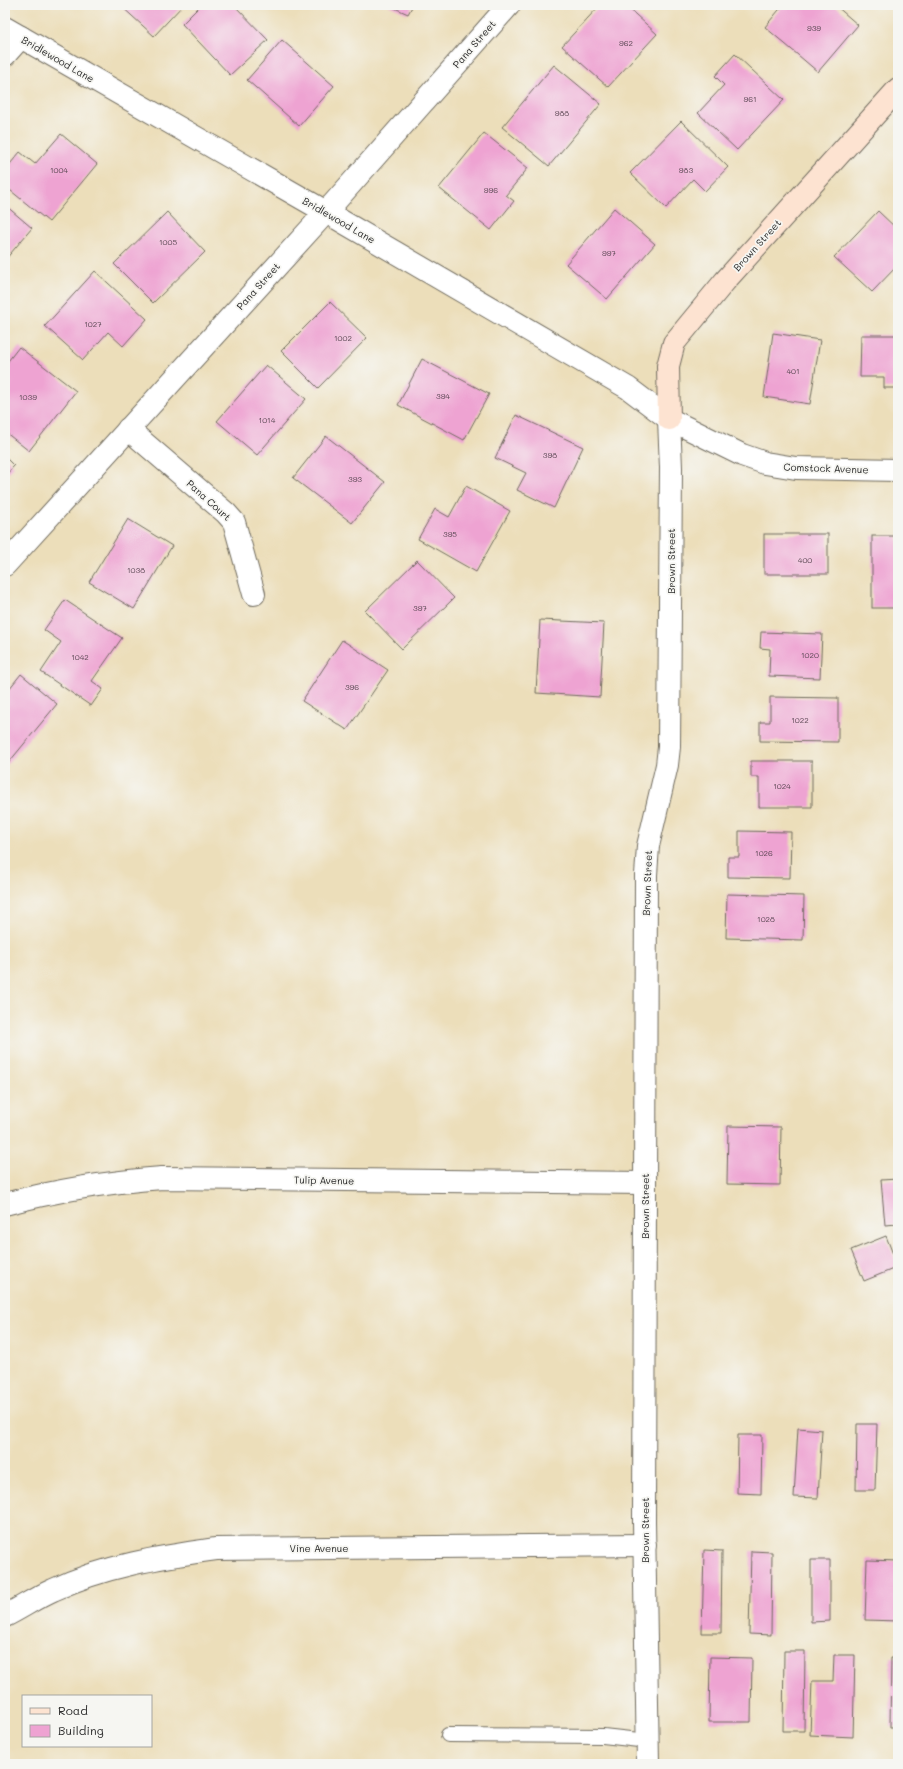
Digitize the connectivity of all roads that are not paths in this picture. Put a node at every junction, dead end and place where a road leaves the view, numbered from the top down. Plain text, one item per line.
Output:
1 (509, 5) edge
2 (13, 32) edge
3 (5, 55) edge
4 (898, 89) edge
5 (326, 212) junction
6 (669, 419) junction
7 (128, 429) junction
8 (898, 470) edge
9 (5, 565) edge
10 (254, 594) dead end
11 (645, 1183) junction
12 (5, 1204) edge
13 (645, 1545) junction
14 (5, 1616) edge
15 (448, 1735) dead end
16 (648, 1741) junction
17 (648, 1764) edge

1 - 5 street, Pana Street
2 - 3 street
2 - 5 street, Bridlewood Lane
4 - 6 street, Brown Street
5 - 6 street, Bridlewood Lane
5 - 7 street, Pana Street
6 - 8 street, Comstock Avenue
6 - 11 street, Brown Street
7 - 9 street, Pana Street
7 - 10 street, Pana Court
11 - 12 street, Tulip Avenue
11 - 13 street, Brown Street
13 - 14 street, Vine Avenue
13 - 16 street, Brown Street
15 - 16 lane
16 - 17 street, Brown Street

